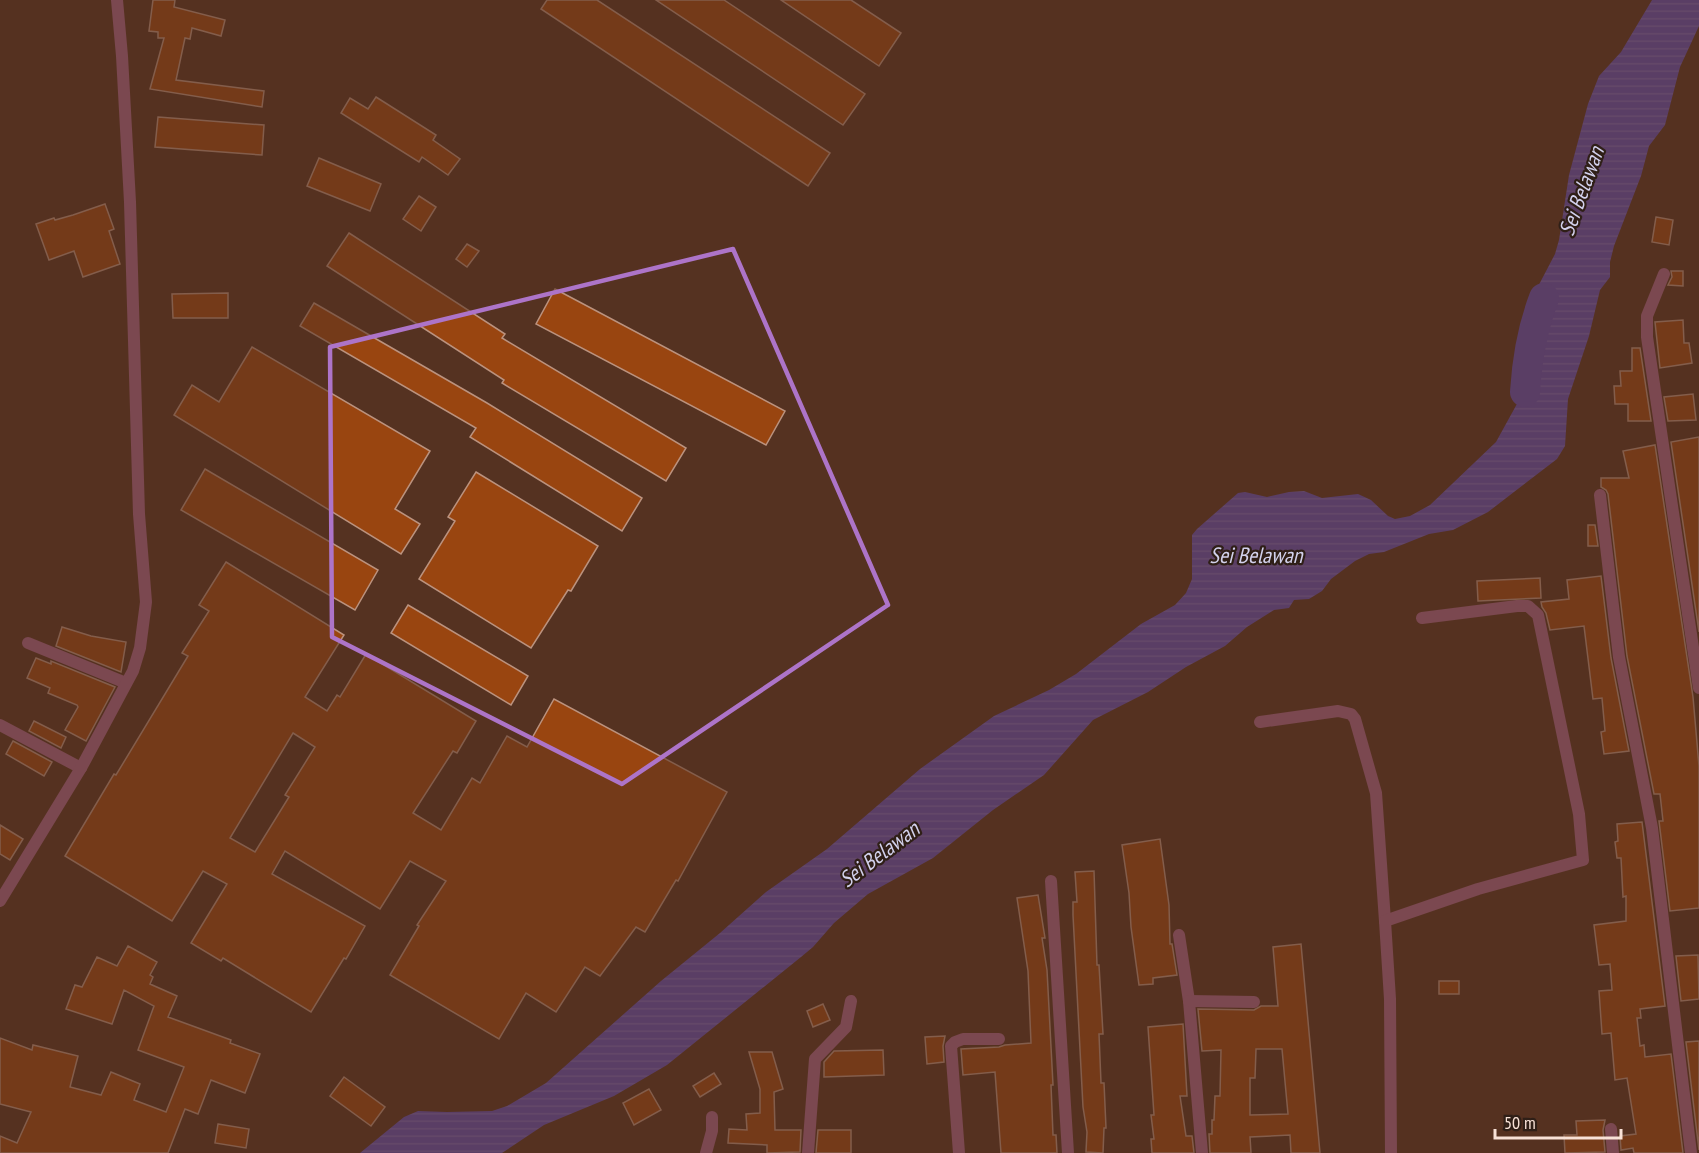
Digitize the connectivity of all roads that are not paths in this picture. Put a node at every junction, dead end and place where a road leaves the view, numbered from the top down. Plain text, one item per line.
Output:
1 (117, 0) edge
2 (1664, 274) dead end
3 (1599, 495) dead end
4 (1422, 618) dead end
5 (27, 643) dead end
6 (126, 683) junction
7 (1699, 688) edge
8 (1260, 722) dead end
9 (0, 725) edge
10 (81, 768) junction
11 (1051, 880) dead end
12 (0, 901) edge
13 (1385, 921) junction
14 (1179, 935) dead end
15 (851, 1001) dead end
16 (1189, 1001) junction
17 (1254, 1002) dead end
18 (999, 1039) dead end
19 (712, 1116) dead end
20 (1611, 1129) dead end
21 (706, 1153) edge
22 (808, 1153) edge
23 (959, 1153) edge
24 (1068, 1153) edge
25 (1203, 1153) edge
26 (1391, 1153) edge
27 (1613, 1153) edge
28 (1691, 1153) edge

1 - 6 street
2 - 7 street
3 - 28 street
4 - 13 street
5 - 6 street
6 - 10 street
8 - 13 street
9 - 10 street
10 - 12 street
11 - 24 street
13 - 26 street
14 - 16 street
15 - 22 street
16 - 17 street
16 - 25 street
18 - 23 street
19 - 21 street
20 - 27 street

